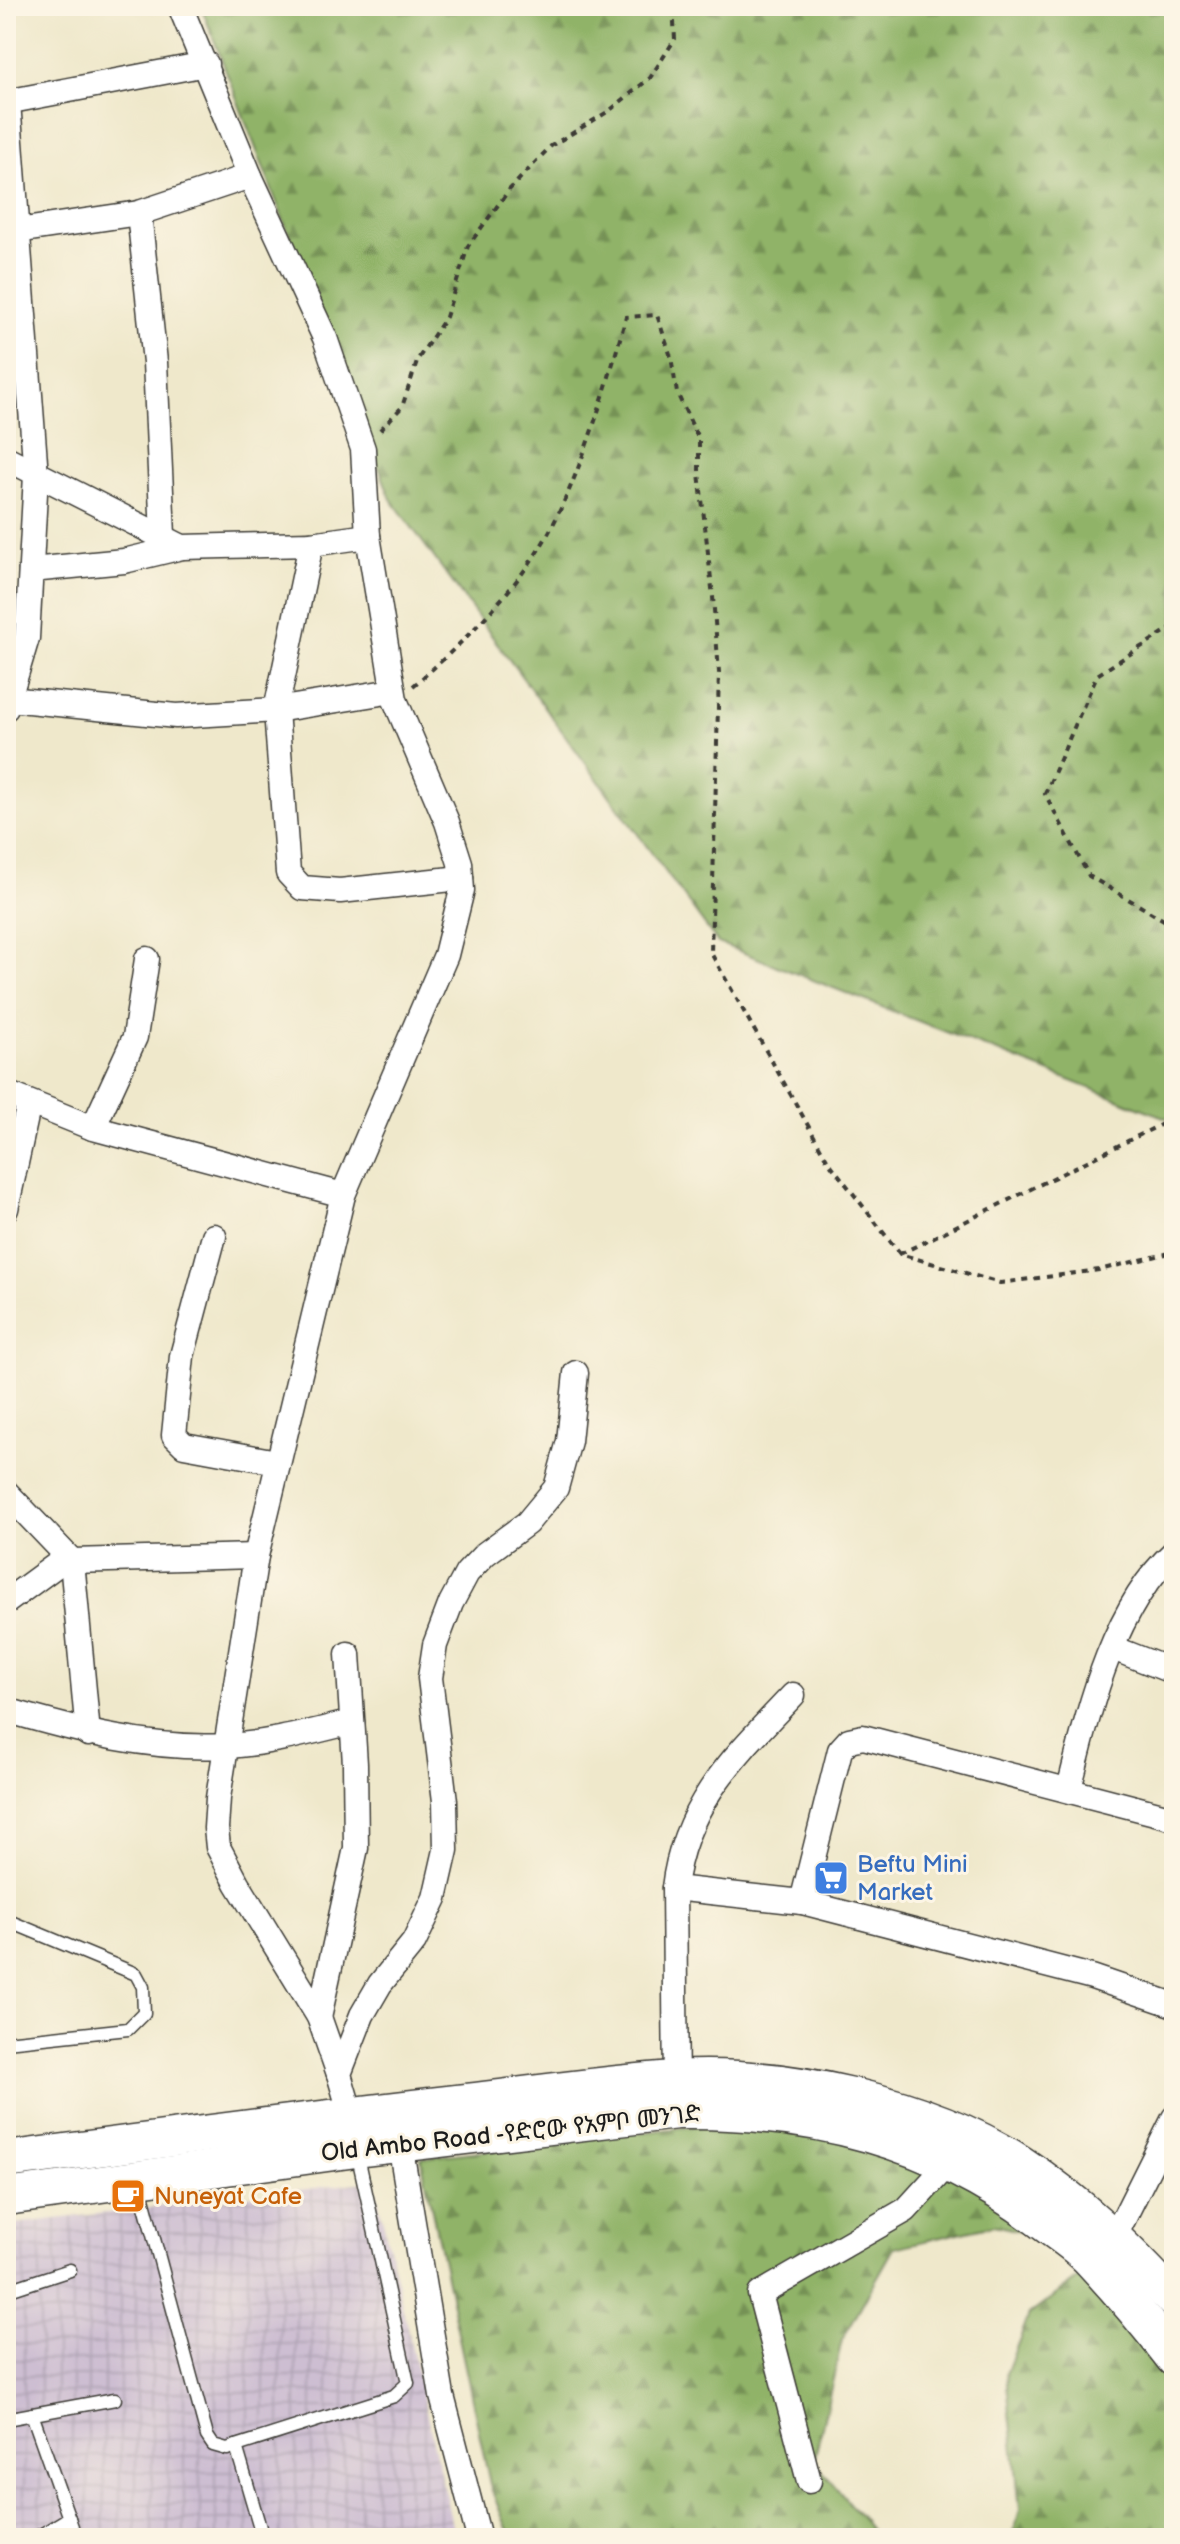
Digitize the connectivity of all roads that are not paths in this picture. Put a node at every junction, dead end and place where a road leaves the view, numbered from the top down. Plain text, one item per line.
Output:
1 (180, 6) edge
2 (206, 64) junction
3 (7, 102) edge
4 (250, 176) junction
5 (139, 213) junction
6 (17, 231) junction
7 (6, 458) edge
8 (36, 475) junction
9 (368, 536) junction
10 (173, 541) junction
11 (311, 544) junction
12 (31, 570) junction
13 (13, 657) edge
14 (394, 696) junction
15 (7, 703) edge
16 (276, 710) junction
17 (461, 878) junction
18 (147, 959) dead end
19 (6, 1093) edge
20 (29, 1103) junction
21 (93, 1128) junction
22 (343, 1195) junction
23 (6, 1209) edge
24 (214, 1236) dead end
25 (576, 1373) dead end
26 (277, 1462) junction
27 (6, 1492) edge
28 (1174, 1552) edge
29 (256, 1556) junction
30 (69, 1560) junction
31 (6, 1602) edge
32 (1113, 1648) junction
33 (348, 1654) dead end
34 (1174, 1672) edge
35 (793, 1695) dead end
36 (6, 1710) edge
37 (352, 1722) junction
38 (88, 1734) junction
39 (225, 1746) junction
40 (1069, 1789) junction
41 (1174, 1818) edge
42 (674, 1888) junction
43 (802, 1902) junction
44 (6, 1920) edge
45 (1174, 2005) edge
46 (319, 2017) junction
47 (6, 2042) edge
48 (339, 2074) junction
49 (676, 2095) junction
50 (1174, 2118) edge
51 (353, 2132) junction
52 (400, 2144) junction
53 (6, 2160) edge
54 (948, 2164) junction
55 (138, 2180) junction
56 (6, 2197) edge
57 (1102, 2248) junction
58 (70, 2270) dead end
59 (6, 2291) edge
60 (1174, 2300) edge
61 (1174, 2358) edge
62 (115, 2399) dead end
63 (32, 2414) junction
64 (6, 2419) edge
65 (236, 2446) junction
66 (809, 2481) dead end
67 (69, 2518) junction
68 (36, 2538) edge
69 (76, 2538) edge
70 (263, 2538) edge
71 (479, 2538) edge

1 - 2 street
2 - 3 street
2 - 4 street
3 - 6 street
4 - 5 street
4 - 9 street
5 - 6 street
5 - 10 street
6 - 8 street
7 - 8 street
8 - 10 street
8 - 12 street
9 - 11 street
9 - 14 street
10 - 11 street
10 - 12 street
11 - 16 street
12 - 13 street
13 - 15 street
14 - 16 street
14 - 17 street
15 - 16 street
16 - 17 street
17 - 22 street
18 - 21 street
19 - 20 street
20 - 21 street
20 - 23 street
21 - 22 street
22 - 26 street
24 - 26 street
25 - 48 street
26 - 29 street
27 - 30 street
28 - 32 street
29 - 30 street
29 - 39 street
30 - 31 street
30 - 38 street
32 - 34 street
32 - 40 street
33 - 37 street
35 - 42 street
36 - 38 street
37 - 39 street
37 - 46 street
38 - 39 street
39 - 46 street
40 - 41 street
40 - 43 street
42 - 43 street
42 - 49 street
43 - 45 street
44 - 47 lane
46 - 48 street
48 - 51 street
49 - 51 main road, Old Ambo Road -የድሮው የአምቦ መንገድ
49 - 52 main road, Old Ambo Road -የድሮው የአምቦ መንገድ
49 - 54 main road, Old Ambo Road -የድሮው የአምቦ መንገድ
49 - 57 main road, Old Ambo Road -የድሮው የአምቦ መንገድ
50 - 57 street
51 - 52 main road, Old Ambo Road -የድሮው የአምቦ መንገድ
51 - 53 main road, Old Ambo Road -የድሮው የአምቦ መንገድ
51 - 55 main road, Old Ambo Road -የድሮው የአምቦ መንገድ
51 - 65 lane
52 - 71 street
54 - 57 main road, Old Ambo Road -የድሮው የአምቦ መንገድ
54 - 66 street
55 - 56 main road, Old Ambo Road -የድሮው የአምቦ መንገድ
55 - 65 lane
57 - 60 main road, Old Ambo Road -የድሮው የአምቦ መንገድ
57 - 61 main road, Old Ambo Road -የድሮው የአምቦ መንገድ
58 - 59 lane
62 - 63 lane
63 - 64 lane
63 - 67 lane
65 - 70 lane
67 - 68 lane
67 - 69 lane

